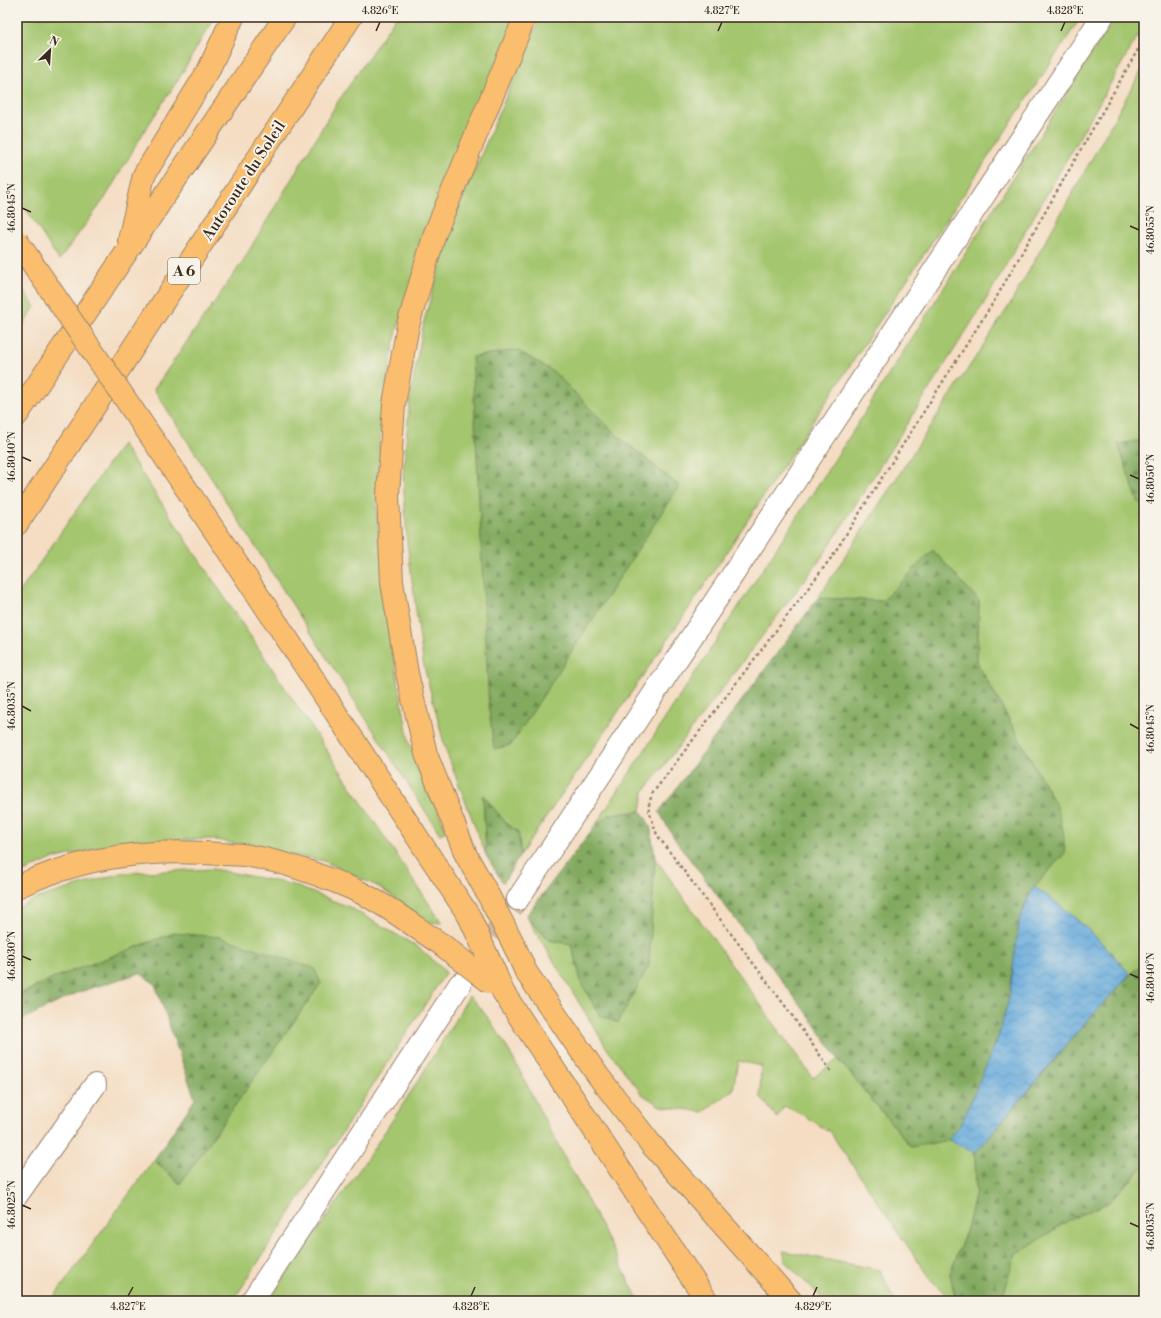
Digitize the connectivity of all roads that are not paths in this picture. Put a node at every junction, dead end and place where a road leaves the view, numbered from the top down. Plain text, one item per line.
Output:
1 (233, 17) edge
2 (285, 17) edge
3 (351, 17) edge
4 (525, 17) edge
5 (1102, 17) edge
6 (17, 241) edge
7 (126, 252) junction
8 (17, 416) edge
9 (17, 524) edge
10 (17, 887) edge
11 (518, 899) tunnel mouth
12 (469, 916) junction
13 (510, 948) junction
14 (497, 983) junction
15 (460, 984) tunnel mouth
16 (95, 1085) dead end
17 (17, 1195) edge
18 (252, 1301) edge
19 (707, 1301) edge
20 (791, 1301) edge

1 - 7 highway
2 - 7 highway
3 - 9 highway, Autoroute du Soleil / A 6
4 - 13 highway, bridge
5 - 11 street
6 - 12 highway, bridge
7 - 8 highway
10 - 14 highway, bridge
12 - 13 highway
12 - 14 highway, bridge
13 - 20 highway
14 - 19 highway
15 - 18 street
16 - 17 street

